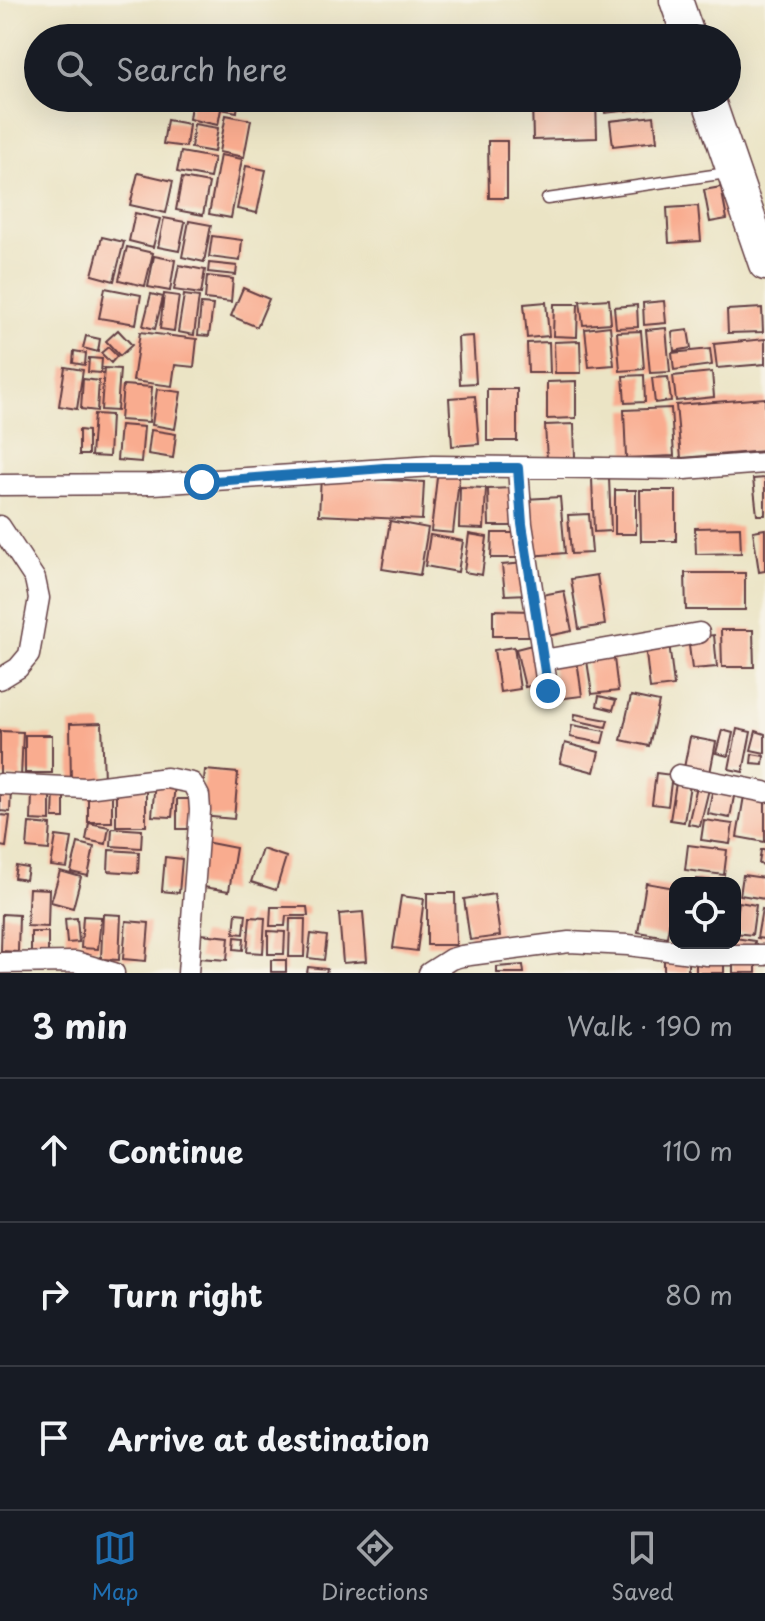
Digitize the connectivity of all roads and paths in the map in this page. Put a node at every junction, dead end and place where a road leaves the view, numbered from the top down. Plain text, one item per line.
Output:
1 (676, 0) edge
2 (684, 24) edge
3 (713, 112) edge
4 (733, 172) junction
5 (547, 199) dead end
6 (765, 264) edge
7 (765, 463) edge
8 (518, 468) junction
9 (0, 485) edge
10 (0, 526) edge
11 (699, 633) dead end
12 (543, 660) junction
13 (0, 679) edge
14 (548, 691) dead end
15 (679, 775) dead end
16 (0, 784) edge
17 (765, 792) edge
18 (765, 955) edge
19 (0, 963) edge
20 (31, 968) edge
21 (114, 973) edge
22 (188, 973) edge
23 (429, 973) edge

1 - 2 main road
3 - 4 main road
4 - 5 lane
4 - 6 main road
7 - 8 street
8 - 9 street
8 - 12 street
10 - 13 street
11 - 12 street
12 - 14 street
15 - 17 street
16 - 22 street
18 - 23 street
19 - 20 street
20 - 21 street

